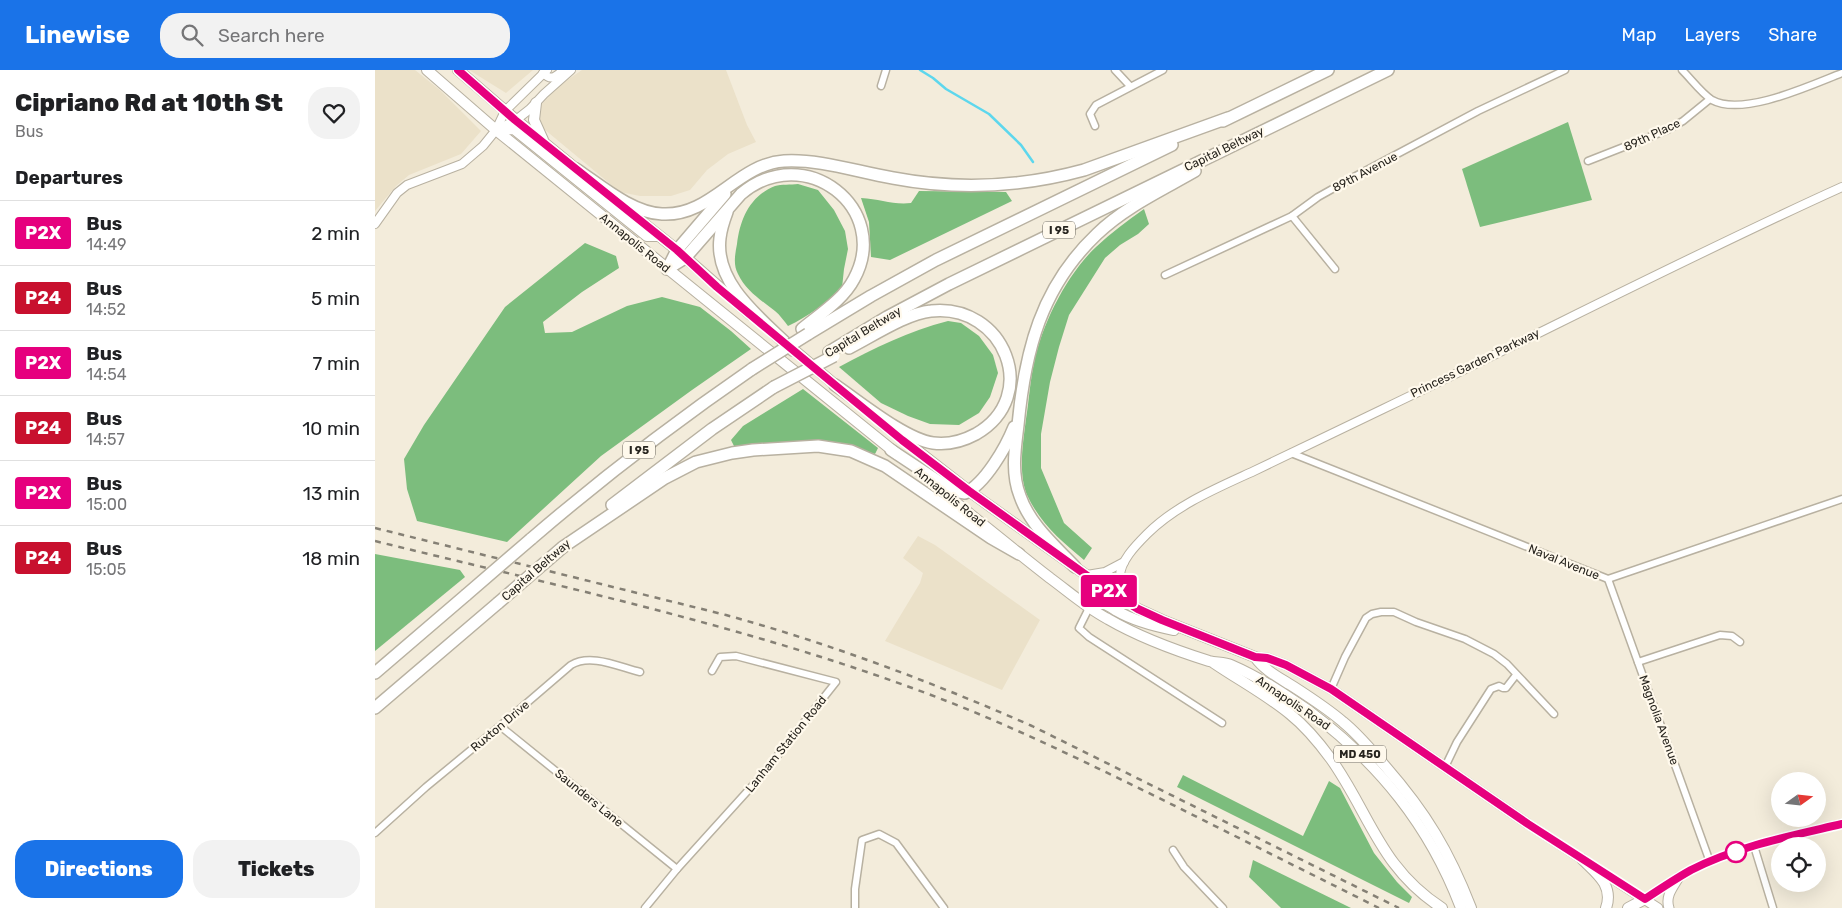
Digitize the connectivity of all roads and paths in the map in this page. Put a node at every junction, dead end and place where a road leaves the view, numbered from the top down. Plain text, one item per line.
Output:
1 (427, 70) edge
2 (458, 70) edge
3 (564, 70) edge
4 (571, 70) edge
5 (886, 70) edge
6 (1115, 70) edge
7 (1163, 70) edge
8 (1328, 70) edge
9 (1388, 70) edge
10 (1565, 70) edge
11 (1682, 70) edge
12 (545, 72) edge
13 (1842, 73) edge
14 (881, 86) dead end
15 (1130, 86) junction
16 (1710, 99) junction
17 (536, 102) junction
18 (505, 111) junction
19 (1293, 116) junction
20 (1228, 118) junction
21 (515, 120) junction
22 (1095, 126) dead end
23 (496, 130) junction
24 (546, 145) junction
25 (1588, 161) dead end
26 (576, 169) junction
27 (733, 185) junction
28 (1842, 187) edge
29 (727, 209) junction
30 (1292, 216) junction
31 (375, 224) edge
32 (659, 236) junction
33 (681, 254) junction
34 (1335, 269) dead end
35 (667, 270) junction
36 (1165, 276) dead end
37 (805, 331) junction
38 (793, 350) junction
39 (832, 354) junction
40 (835, 385) junction
41 (1018, 418) junction
42 (891, 450) junction
43 (1291, 453) junction
44 (969, 491) junction
45 (1842, 499) edge
46 (563, 547) junction
47 (1019, 554) junction
48 (1124, 562) junction
49 (1075, 567) junction
50 (1087, 575) junction
51 (1608, 580) junction
52 (1133, 605) junction
53 (1089, 608) junction
54 (1195, 633) junction
55 (1740, 642) dead end
56 (1255, 657) junction
57 (1211, 661) junction
58 (1638, 662) junction
59 (712, 671) dead end
60 (640, 672) dead end
61 (375, 673) edge
62 (1516, 675) junction
63 (1331, 689) junction
64 (375, 708) edge
65 (1554, 714) dead end
66 (1222, 723) dead end
67 (500, 726) junction
68 (1445, 767) junction
69 (1842, 824) edge
70 (375, 833) edge
71 (1754, 846) junction
72 (1173, 850) dead end
73 (1582, 859) junction
74 (1710, 862) junction
75 (677, 869) junction
76 (1679, 877) junction
77 (1645, 899) junction
78 (1459, 904) edge
79 (645, 908) edge
80 (855, 908) edge
81 (944, 908) edge
82 (1223, 908) edge
83 (1441, 908) edge
84 (1471, 908) edge
85 (1606, 908) edge
86 (1628, 908) edge
87 (1658, 908) edge
88 (1669, 908) edge
89 (1773, 908) edge

1 - 23 main road, Annapolis Road / MD 450
2 - 18 main road, Annapolis Road / MD 450
3 - 12 street
4 - 17 street
5 - 14 street
6 - 15 street
7 - 15 street
8 - 20 highway, Capital Beltway / I 95
9 - 19 highway, Capital Beltway / I 95
10 - 30 street, 89th Avenue
11 - 16 street
12 - 18 street
13 - 16 street
15 - 22 street
16 - 25 street, 89th Place
17 - 21 street
17 - 24 main road
18 - 21 main road, Annapolis Road / MD 450
18 - 23 street
19 - 39 highway, Capital Beltway / I 95
19 - 41 highway
20 - 27 highway
20 - 37 highway, Capital Beltway / I 95
21 - 23 street
21 - 24 main road, Annapolis Road / MD 450
23 - 31 street
23 - 32 main road
23 - 35 main road, Annapolis Road / MD 450
24 - 26 main road, Annapolis Road / MD 450
26 - 27 highway
26 - 32 main road, Annapolis Road / MD 450
27 - 33 highway
28 - 43 street, Princess Garden Parkway
29 - 33 highway
29 - 37 highway
29 - 38 highway
30 - 34 street
30 - 36 street, 89th Avenue
32 - 33 main road, Annapolis Road / MD 450
33 - 35 highway
33 - 38 main road, Annapolis Road / MD 450
35 - 42 main road, Annapolis Road / MD 450
37 - 61 highway, Capital Beltway / I 95, bridge
38 - 40 main road, Annapolis Road / MD 450
39 - 40 highway
39 - 46 highway, Capital Beltway / I 95, bridge
40 - 44 main road, Annapolis Road / MD 450
41 - 44 highway
41 - 49 highway
42 - 44 highway
42 - 47 main road, Annapolis Road / MD 450
43 - 48 street, Princess Garden Parkway
43 - 51 street, Naval Avenue
44 - 49 main road, Annapolis Road / MD 450
45 - 51 street, Naval Avenue
46 - 47 highway
46 - 64 highway, Capital Beltway / I 95, bridge
47 - 53 main road, Annapolis Road / MD 450
48 - 50 street, Princess Garden Parkway
48 - 52 street
49 - 50 main road, Annapolis Road / MD 450
50 - 52 main road, Annapolis Road / MD 450
51 - 58 street, Magnolia Avenue
52 - 54 main road, Annapolis Road / MD 450
53 - 54 main road
53 - 57 main road, Annapolis Road / MD 450
53 - 66 street
54 - 56 main road, Annapolis Road / MD 450
55 - 58 street
56 - 63 main road
56 - 84 main road, Annapolis Road / MD 450
57 - 78 main road, Annapolis Road / MD 450
57 - 83 main road
58 - 74 street, Magnolia Avenue
59 - 75 street, Lanham Station Road
60 - 67 street, Ruxton Drive
62 - 63 street
62 - 65 street
62 - 68 street
63 - 68 main road
67 - 70 street, Ruxton Drive
67 - 75 street, Saunders Lane
68 - 73 main road
69 - 71 street
71 - 74 street
71 - 89 street
72 - 82 street
73 - 77 main road
73 - 85 main road
74 - 76 street
75 - 79 street, Lanham Station Road
76 - 77 street
76 - 88 main road
77 - 86 main road
77 - 87 main road
80 - 81 street

